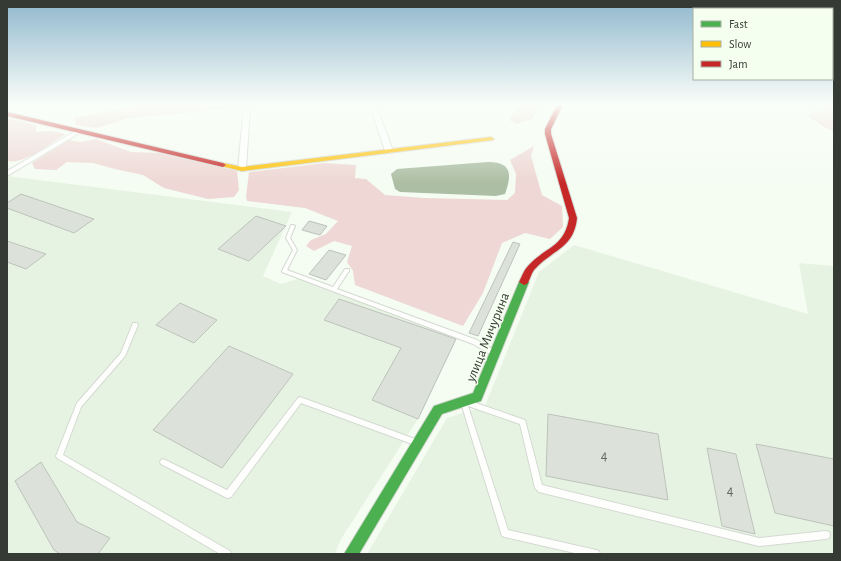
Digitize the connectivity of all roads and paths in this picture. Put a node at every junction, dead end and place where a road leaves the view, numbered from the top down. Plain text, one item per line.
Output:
1 (79, 131) joint
2 (245, 131) edge
3 (382, 131) edge
4 (548, 131) edge
5 (492, 138) dead end
6 (389, 152) junction
7 (242, 169) junction
8 (7, 174) edge
9 (293, 226) dead end
10 (347, 270) dead end
11 (334, 289) junction
12 (135, 325) dead end
13 (495, 353) junction
14 (464, 402) junction
15 (418, 443) junction
16 (163, 462) dead end
17 (826, 535) dead end
18 (227, 554) edge
19 (351, 554) edge
20 (596, 554) edge

1 - 7 street
1 - 8 street
2 - 7 street
3 - 6 street
4 - 13 street, улица Мичурина
5 - 6 street
6 - 7 street
9 - 11 lane
10 - 11 lane
11 - 13 lane
12 - 18 lane
13 - 14 street, улица Мичурина
14 - 15 street, улица Мичурина
14 - 17 lane
14 - 20 lane
15 - 16 lane
15 - 19 street, улица Мичурина

